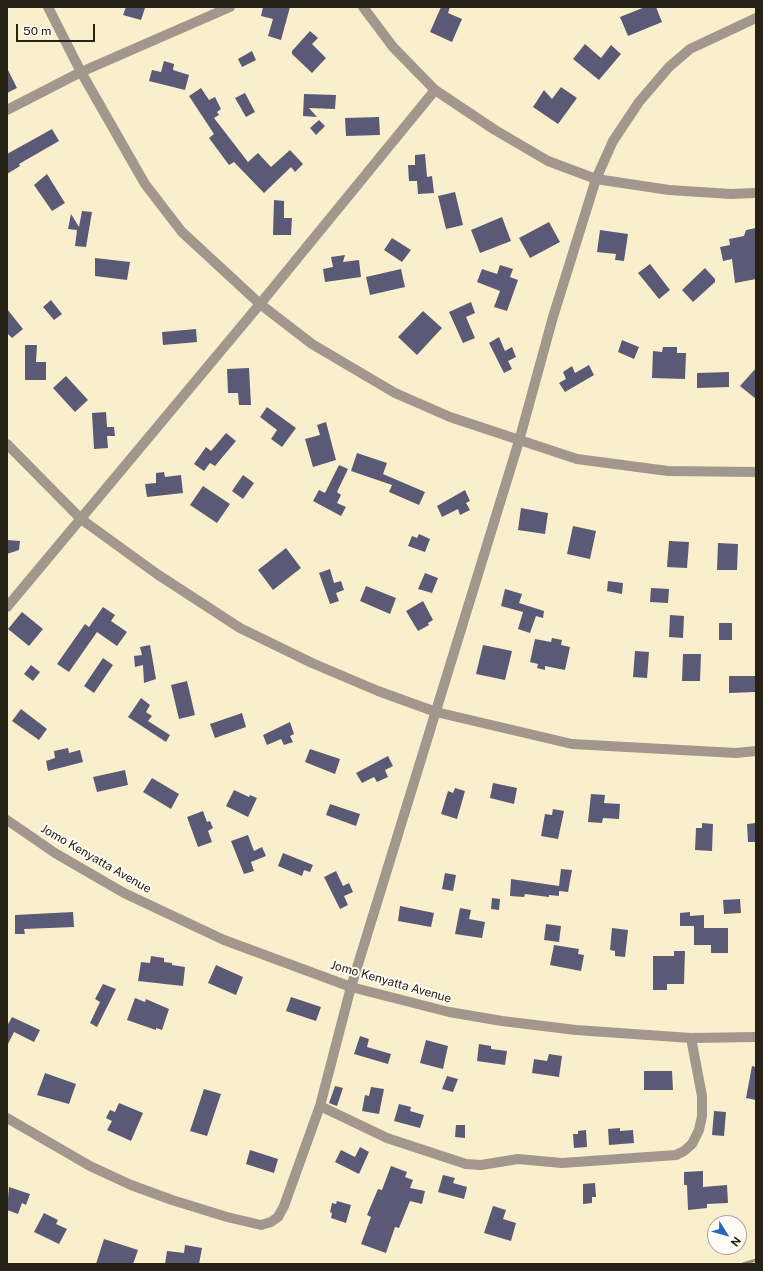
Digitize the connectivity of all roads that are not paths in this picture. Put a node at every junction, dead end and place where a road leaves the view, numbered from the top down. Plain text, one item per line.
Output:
1 (48, 7) edge
2 (230, 7) edge
3 (363, 7) edge
4 (756, 18) edge
5 (81, 72) junction
6 (435, 90) junction
7 (7, 110) edge
8 (596, 179) junction
9 (756, 194) edge
10 (260, 304) junction
11 (519, 442) junction
12 (7, 444) edge
13 (756, 472) edge
14 (82, 519) junction
15 (7, 607) edge
16 (436, 712) junction
17 (756, 751) edge
18 (7, 820) edge
19 (351, 987) junction
20 (756, 1037) edge
21 (691, 1038) junction
22 (320, 1106) junction
23 (7, 1118) edge

1 - 5 street
2 - 5 street
3 - 6 street
4 - 8 street
5 - 7 street
5 - 10 street
6 - 8 street
6 - 10 street
8 - 9 street
8 - 11 street
10 - 11 street
10 - 14 street
11 - 13 street
11 - 16 street
12 - 14 street
14 - 15 street
14 - 16 street
16 - 17 street
16 - 19 street
18 - 19 street, Jomo Kenyatta Avenue
19 - 21 street, Jomo Kenyatta Avenue
19 - 22 street
20 - 21 street, Jomo Kenyatta Avenue
21 - 22 street
22 - 23 street

